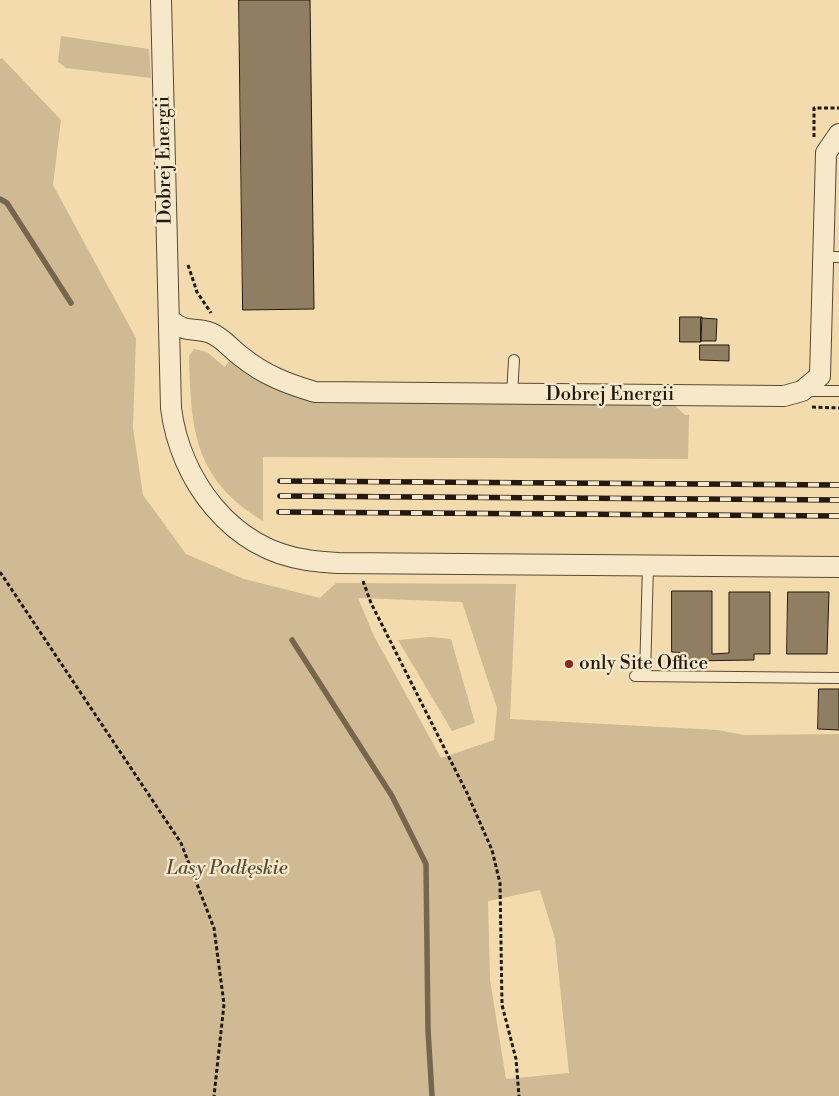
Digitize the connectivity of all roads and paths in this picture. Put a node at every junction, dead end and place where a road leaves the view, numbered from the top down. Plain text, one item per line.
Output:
1 (161, 0) edge
2 (839, 108) edge
3 (839, 134) edge
4 (814, 147) dead end
5 (832, 257) edge
6 (168, 319) junction
7 (514, 360) dead end
8 (802, 390) junction
9 (839, 391) edge
10 (512, 394) junction
11 (356, 563) junction
12 (648, 565) junction
13 (839, 567) edge
14 (0, 572) edge
15 (839, 678) edge
16 (214, 1096) edge
17 (519, 1096) edge

1 - 6 street, Dobrej Energii
2 - 4 path
3 - 5 street, Dobrej Energii
5 - 8 street, Dobrej Energii
6 - 10 street, Dobrej Energii
6 - 11 street, Dobrej Energii
7 - 10 lane
8 - 9 lane
8 - 10 street, Dobrej Energii
11 - 12 street, Dobrej Energii
11 - 17 path
12 - 13 street, Dobrej Energii
12 - 15 lane
14 - 16 path

